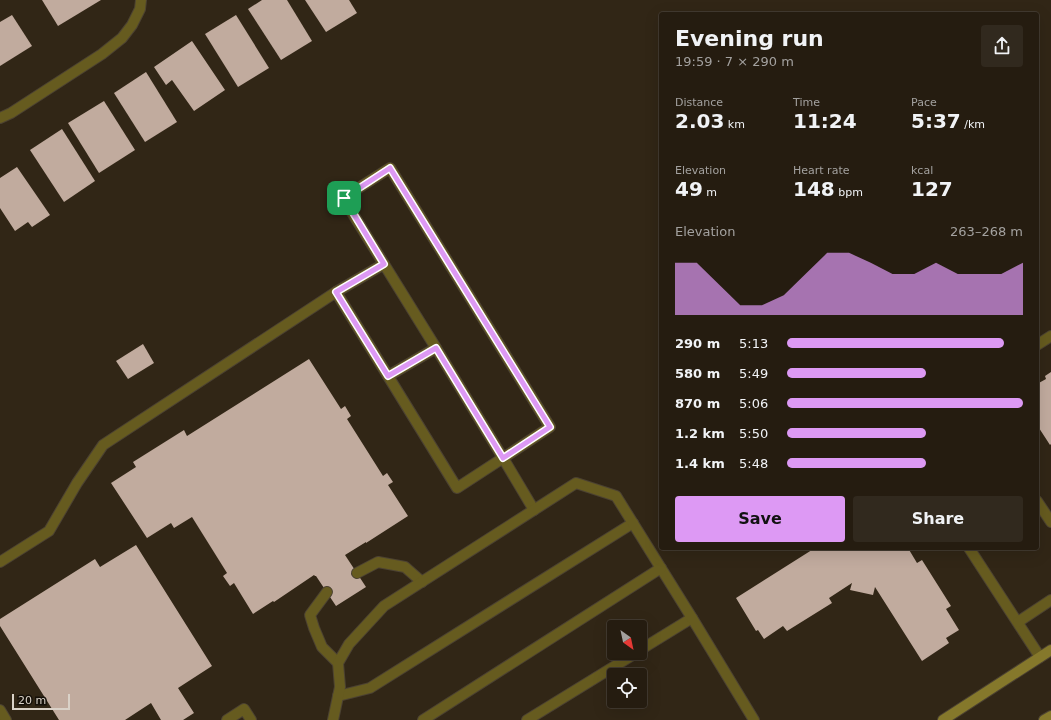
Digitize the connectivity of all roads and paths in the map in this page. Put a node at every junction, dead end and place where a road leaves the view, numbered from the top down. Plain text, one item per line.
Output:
1 (141, 0) edge
2 (0, 118) edge
3 (384, 264) junction
4 (336, 292) junction
5 (1051, 336) edge
6 (1039, 344) edge
7 (436, 348) junction
8 (388, 376) junction
9 (503, 458) junction
10 (1039, 504) edge
11 (534, 510) junction
12 (1051, 522) edge
13 (633, 523) junction
14 (970, 550) edge
15 (0, 562) edge
16 (661, 568) junction
17 (357, 573) dead end
18 (422, 582) junction
19 (327, 592) dead end
20 (1051, 600) edge
21 (692, 618) junction
22 (1018, 622) junction
23 (647, 646) edge
24 (1051, 650) edge
25 (1040, 657) junction
26 (625, 660) edge
27 (338, 663) junction
28 (338, 696) junction
29 (0, 710) edge
30 (1051, 716) edge
31 (6, 720) edge
32 (227, 720) edge
33 (250, 720) edge
34 (333, 720) edge
35 (423, 720) edge
36 (527, 720) edge
37 (754, 720) edge
38 (943, 720) edge
39 (1044, 720) edge

1 - 2 street
3 - 4 street
3 - 7 street
3 - 9 street
4 - 8 street
4 - 15 street
5 - 6 street
7 - 8 street
7 - 9 street
8 - 9 street
9 - 11 street
10 - 12 street
11 - 13 street
11 - 18 street
13 - 16 street
13 - 28 street
14 - 22 street
16 - 21 street
16 - 35 street
17 - 18 street
18 - 27 street
19 - 27 street
20 - 22 street
21 - 23 street
21 - 37 street
22 - 25 street
24 - 25 main road
25 - 38 main road
26 - 36 street
27 - 28 street
28 - 34 street
29 - 31 street
30 - 39 main road
32 - 33 street

